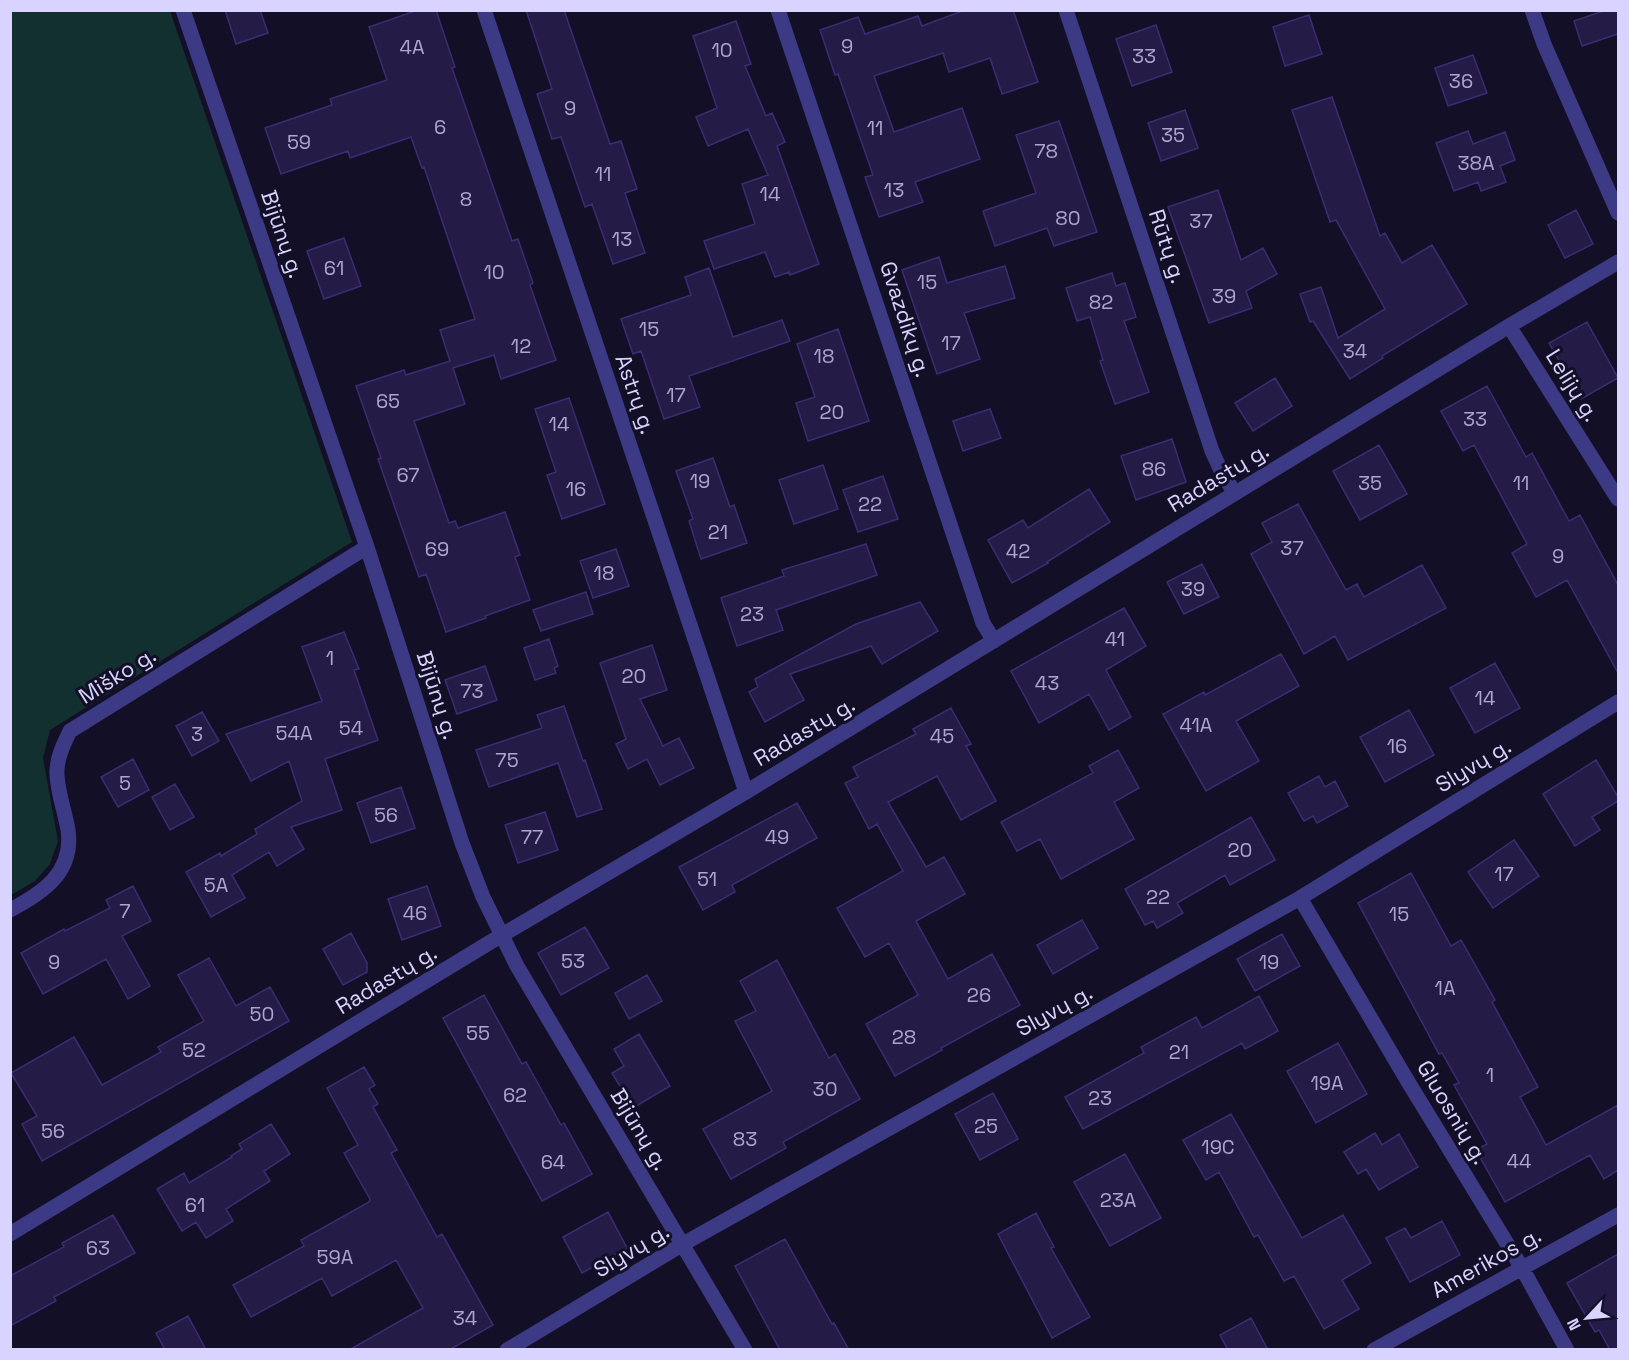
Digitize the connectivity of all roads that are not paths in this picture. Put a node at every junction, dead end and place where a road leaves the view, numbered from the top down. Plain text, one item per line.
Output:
1 (183, 10) edge
2 (484, 10) edge
3 (778, 10) edge
4 (1065, 10) edge
5 (1532, 10) edge
6 (1618, 213) edge
7 (1618, 262) edge
8 (1509, 326) junction
9 (1235, 493) junction
10 (1618, 499) edge
11 (367, 547) junction
12 (994, 640) junction
13 (1618, 702) edge
14 (746, 792) junction
15 (1300, 898) junction
16 (10, 910) edge
17 (502, 935) junction
18 (1618, 1215) edge
19 (10, 1234) edge
20 (683, 1244) junction
21 (1522, 1268) junction
22 (507, 1350) edge
23 (745, 1350) edge
24 (1374, 1350) edge
25 (1567, 1350) edge

1 - 11 street, Bijūnų g.
2 - 14 street, Astrų g.
3 - 12 street, Gvazdikų g.
4 - 9 street, Rūtų g.
5 - 6 street
7 - 8 street, Radastų g.
8 - 9 street, Radastų g.
8 - 10 street, Lelijų g.
9 - 12 street, Radastų g.
11 - 16 street, Miško g.
11 - 17 street, Bijūnų g.
12 - 14 street, Radastų g.
13 - 15 street, Slyvų g.
14 - 17 street, Radastų g.
15 - 20 street, Slyvų g.
15 - 21 street, Gluosnių g.
17 - 19 street, Radastų g.
17 - 20 street, Bijūnų g.
18 - 21 street, Amerikos g.
20 - 22 street, Slyvų g.
20 - 23 street, Bijūnų g.
21 - 24 street, Amerikos g.
21 - 25 street, Gluosnių g.

